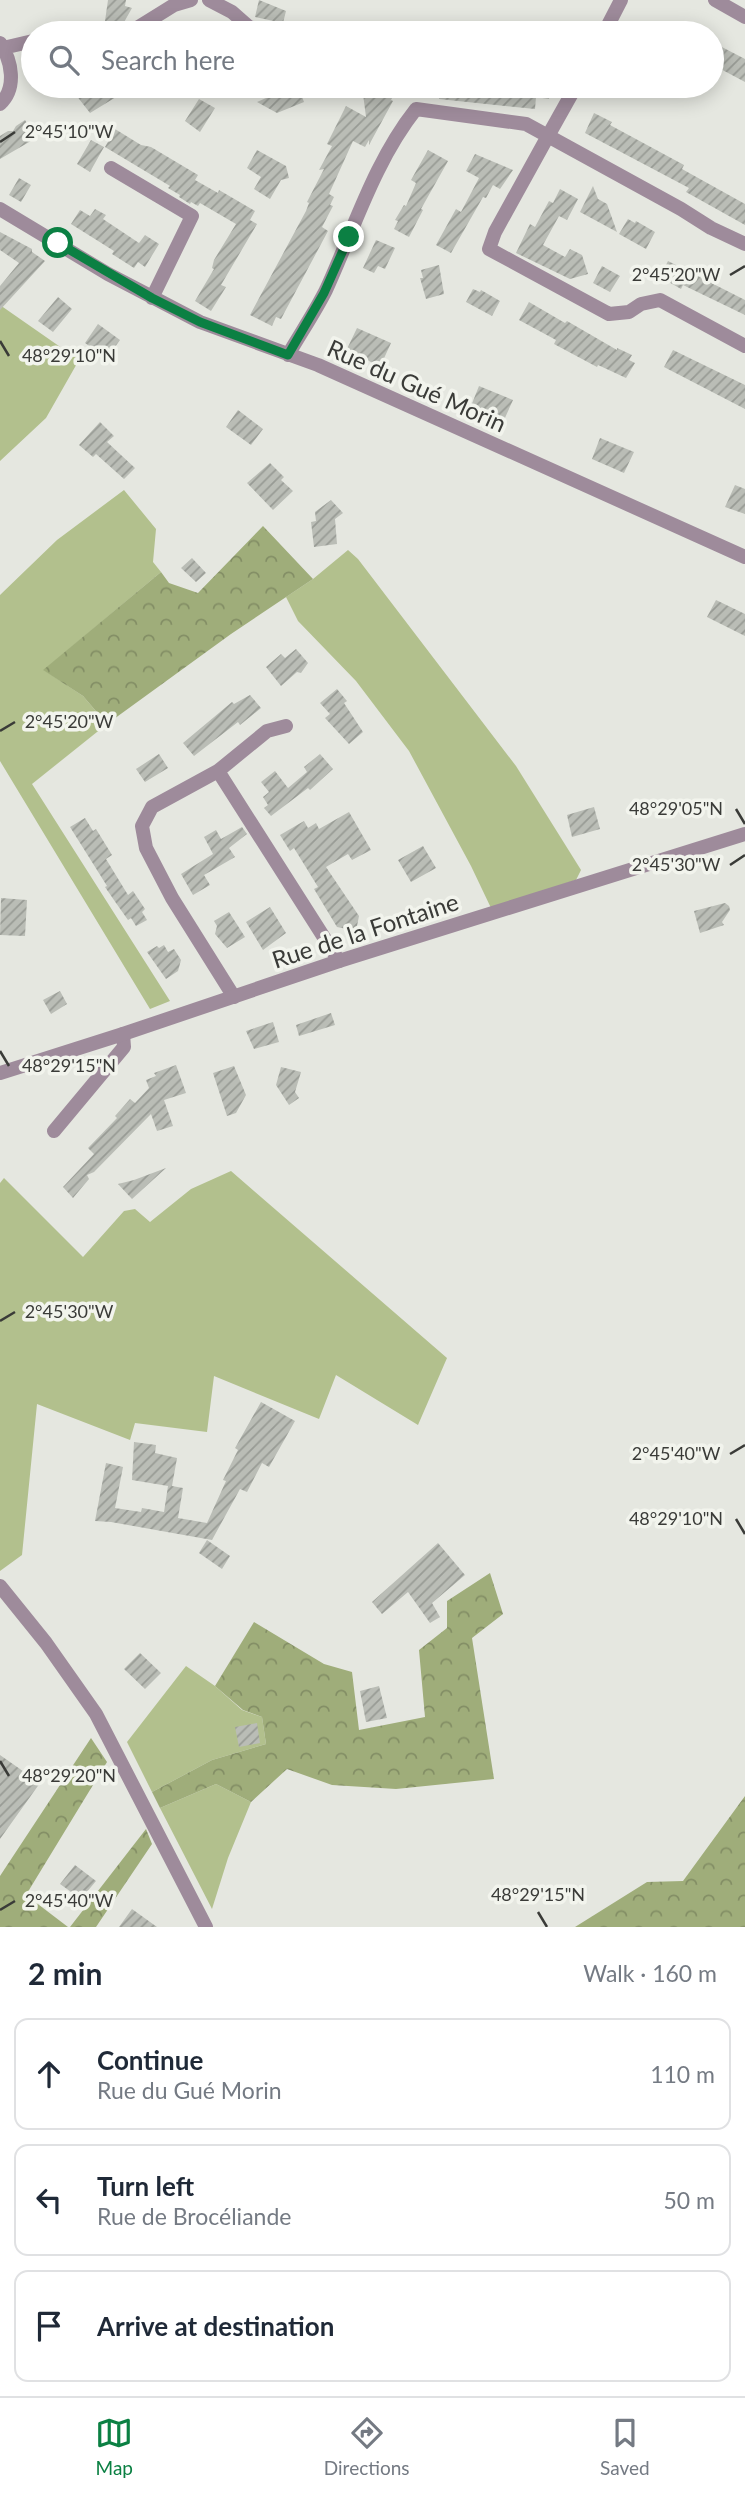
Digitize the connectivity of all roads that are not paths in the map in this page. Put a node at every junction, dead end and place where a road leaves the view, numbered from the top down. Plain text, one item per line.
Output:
1 (191, 0) edge
2 (209, 0) edge
3 (621, 0) edge
4 (715, 0) edge
5 (745, 17) edge
6 (148, 21) edge
7 (242, 21) edge
8 (610, 21) edge
9 (21, 43) edge
10 (2, 45) edge
11 (569, 98) edge
12 (0, 104) edge
13 (548, 136) junction
14 (111, 168) dead end
15 (0, 209) edge
16 (745, 244) edge
17 (152, 298) junction
18 (745, 346) edge
19 (288, 355) junction
20 (745, 557) edge
21 (286, 726) dead end
22 (218, 771) junction
23 (745, 834) edge
24 (338, 961) junction
25 (234, 997) junction
26 (123, 1034) junction
27 (0, 1073) edge
28 (54, 1131) dead end
29 (0, 1586) edge
30 (206, 1927) edge

1 - 6 street
2 - 7 street
3 - 8 street
4 - 5 street
9 - 10 street
10 - 12 street
11 - 13 street
13 - 16 street
13 - 18 street
13 - 19 street
14 - 17 street
15 - 17 street, Rue du Gué Morin
17 - 19 street, Rue du Gué Morin
19 - 20 street, Rue du Gué Morin
21 - 22 street
22 - 24 street
22 - 25 street
23 - 24 street, Rue de la Fontaine
24 - 25 street, Rue de la Fontaine
25 - 26 street, Rue de la Fontaine
26 - 27 street, Rue de la Fontaine
26 - 28 street
29 - 30 street

